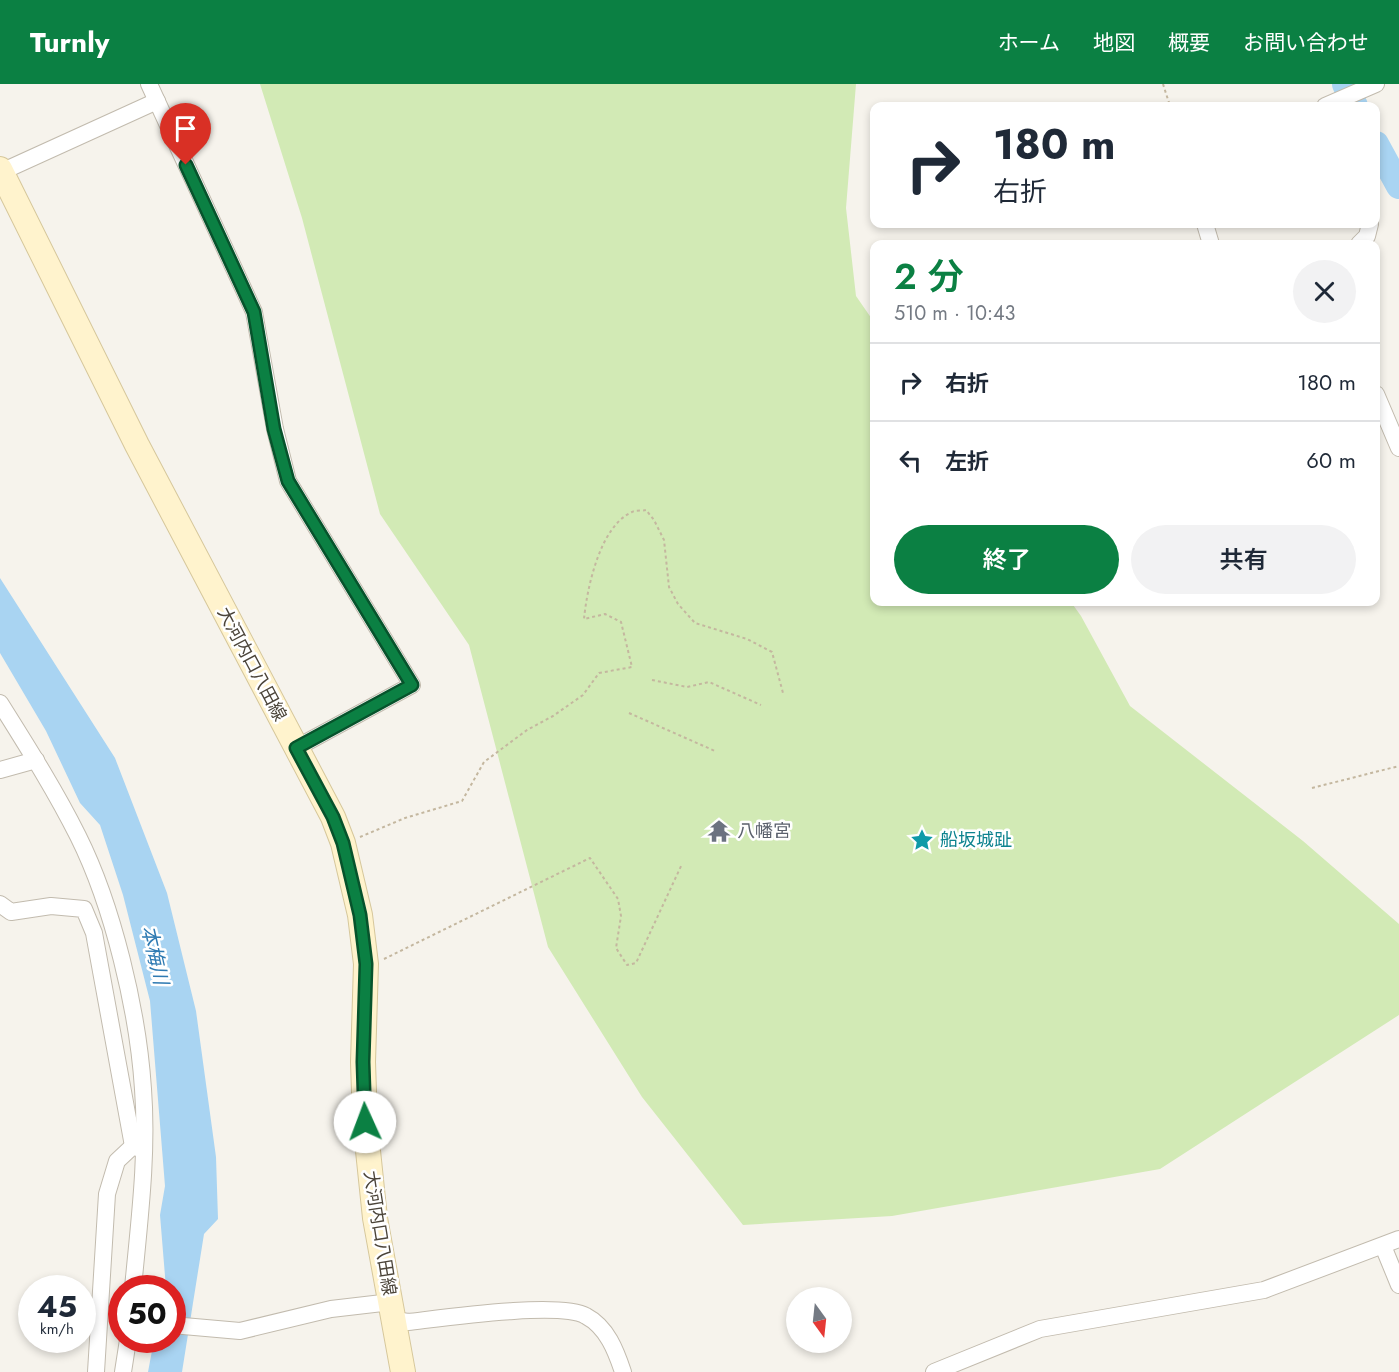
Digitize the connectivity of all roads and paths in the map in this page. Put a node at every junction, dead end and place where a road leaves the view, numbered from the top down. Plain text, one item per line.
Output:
1 (149, 84) edge
2 (1163, 84) edge
3 (1376, 84) edge
4 (157, 102) junction
5 (1169, 102) edge
6 (1337, 102) edge
7 (1, 171) edge
8 (1380, 403) edge
9 (1399, 448) edge
10 (652, 680) dead end
11 (783, 693) dead end
12 (0, 703) edge
13 (761, 705) dead end
14 (629, 712) dead end
15 (296, 748) junction
16 (715, 751) dead end
17 (36, 760) junction
18 (1399, 766) edge
19 (0, 770) edge
20 (1312, 788) dead end
21 (343, 843) junction
22 (682, 864) dead end
23 (0, 904) edge
24 (366, 964) junction
25 (138, 1148) junction
26 (1399, 1239) edge
27 (1383, 1246) junction
28 (133, 1275) edge
29 (1399, 1285) edge
30 (393, 1311) junction
31 (186, 1326) edge
32 (126, 1353) edge
33 (96, 1372) edge
34 (123, 1372) edge
35 (404, 1372) edge
36 (623, 1372) edge
37 (934, 1372) edge

1 - 4 street
2 - 5 path
3 - 6 street
4 - 7 street
4 - 15 street
7 - 15 main road, 大河内口八田線
8 - 9 street
10 - 13 path
11 - 21 path
12 - 17 street
14 - 16 path
15 - 21 main road, 大河内口八田線
17 - 19 street
17 - 25 street
18 - 20 path
21 - 24 main road, 大河内口八田線
22 - 24 path
23 - 25 street
24 - 30 main road, 大河内口八田線
25 - 28 street
25 - 33 street
26 - 27 street
27 - 29 street
27 - 37 street
30 - 31 street
30 - 35 main road, 大河内口八田線
30 - 36 street
32 - 34 street

